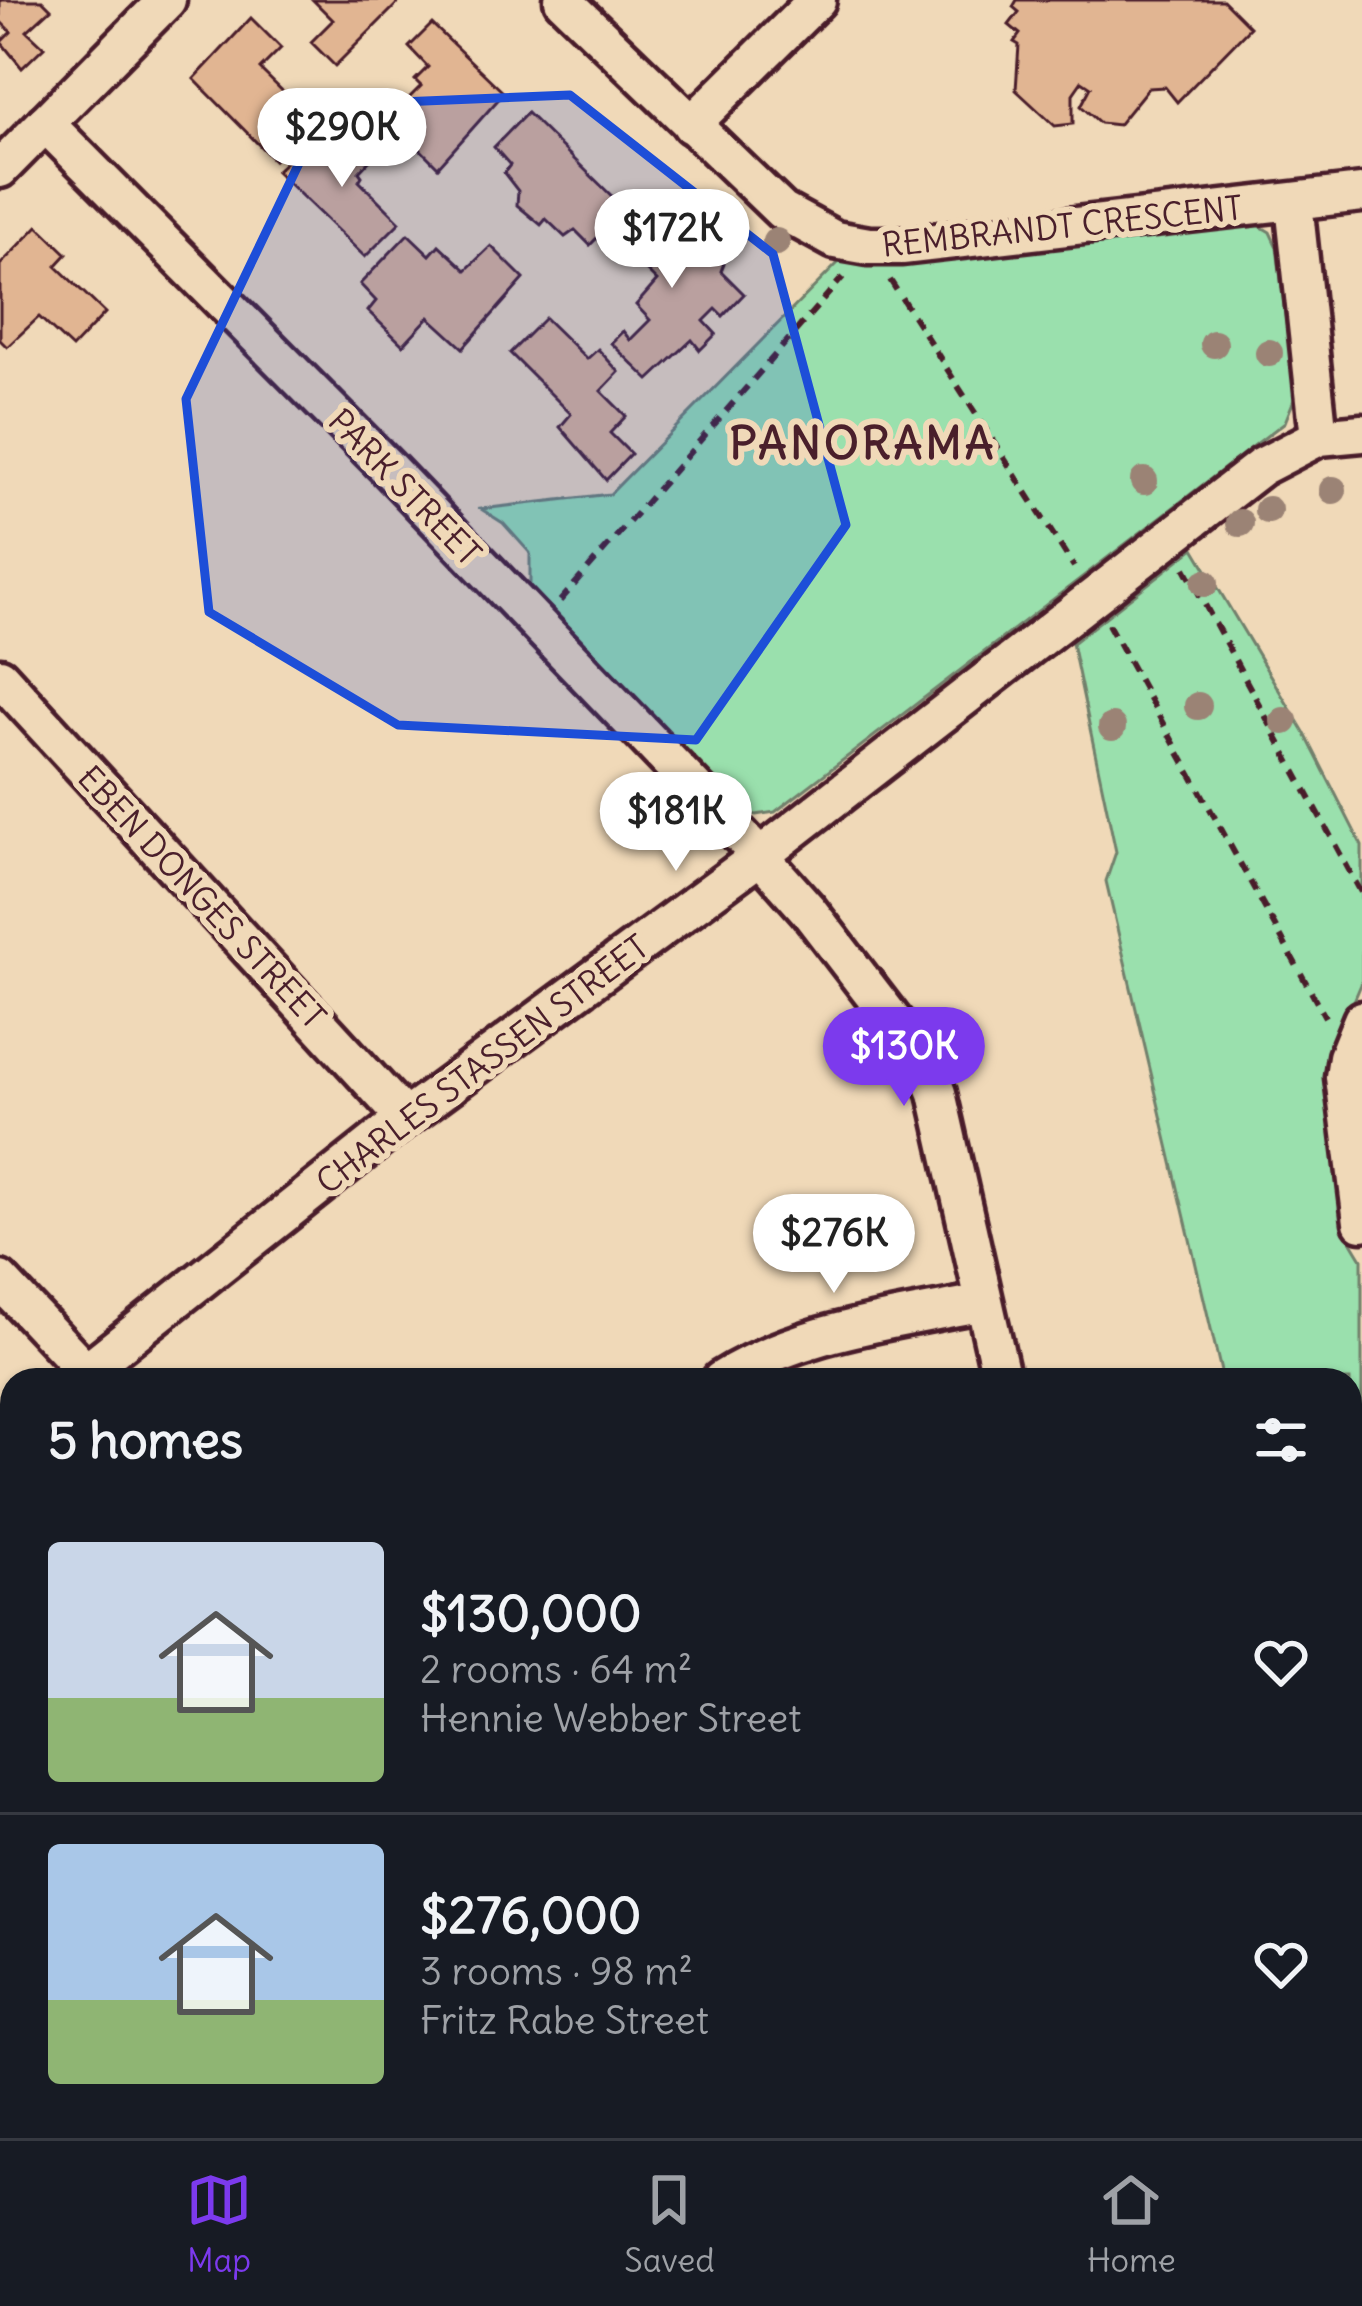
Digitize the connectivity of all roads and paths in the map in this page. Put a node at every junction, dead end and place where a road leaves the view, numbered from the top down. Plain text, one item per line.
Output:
1 (563, 0) edge
2 (817, 0) edge
3 (152, 5) edge
4 (45, 123) junction
5 (691, 125) junction
6 (0, 169) edge
7 (1362, 193) edge
8 (1294, 202) junction
9 (869, 247) junction
10 (1362, 433) edge
11 (1319, 437) junction
12 (1169, 538) junction
13 (1093, 597) junction
14 (538, 626) junction
15 (0, 676) edge
16 (760, 856) junction
17 (1362, 894) edge
18 (1362, 1020) edge
19 (1346, 1058) junction
20 (405, 1118) junction
21 (1362, 1222) edge
22 (0, 1280) edge
23 (983, 1302) junction
24 (77, 1368) edge
25 (96, 1368) edge
26 (740, 1368) edge
27 (999, 1368) edge

1 - 5 street, REMBRANDT CRESCENT
2 - 5 street
3 - 4 street
4 - 6 street
4 - 14 street, PARK STREET
5 - 9 street, REMBRANDT CRESCENT
7 - 8 street, REMBRANDT CRESCENT
8 - 9 street, REMBRANDT CRESCENT
8 - 11 street
9 - 13 path
9 - 14 path
10 - 11 street, CHARLES STASSEN STREET
11 - 12 street, CHARLES STASSEN STREET
12 - 13 street, CHARLES STASSEN STREET
12 - 17 path
13 - 16 street, CHARLES STASSEN STREET
13 - 19 path
14 - 16 street, PARK STREET
15 - 20 street, EBEN DONGES STREET
16 - 20 street, CHARLES STASSEN STREET
16 - 23 street, PARK STREET
18 - 19 street
19 - 21 street
20 - 25 street, CHARLES STASSEN STREET
22 - 24 street
23 - 26 street
23 - 27 street, PARK STREET

